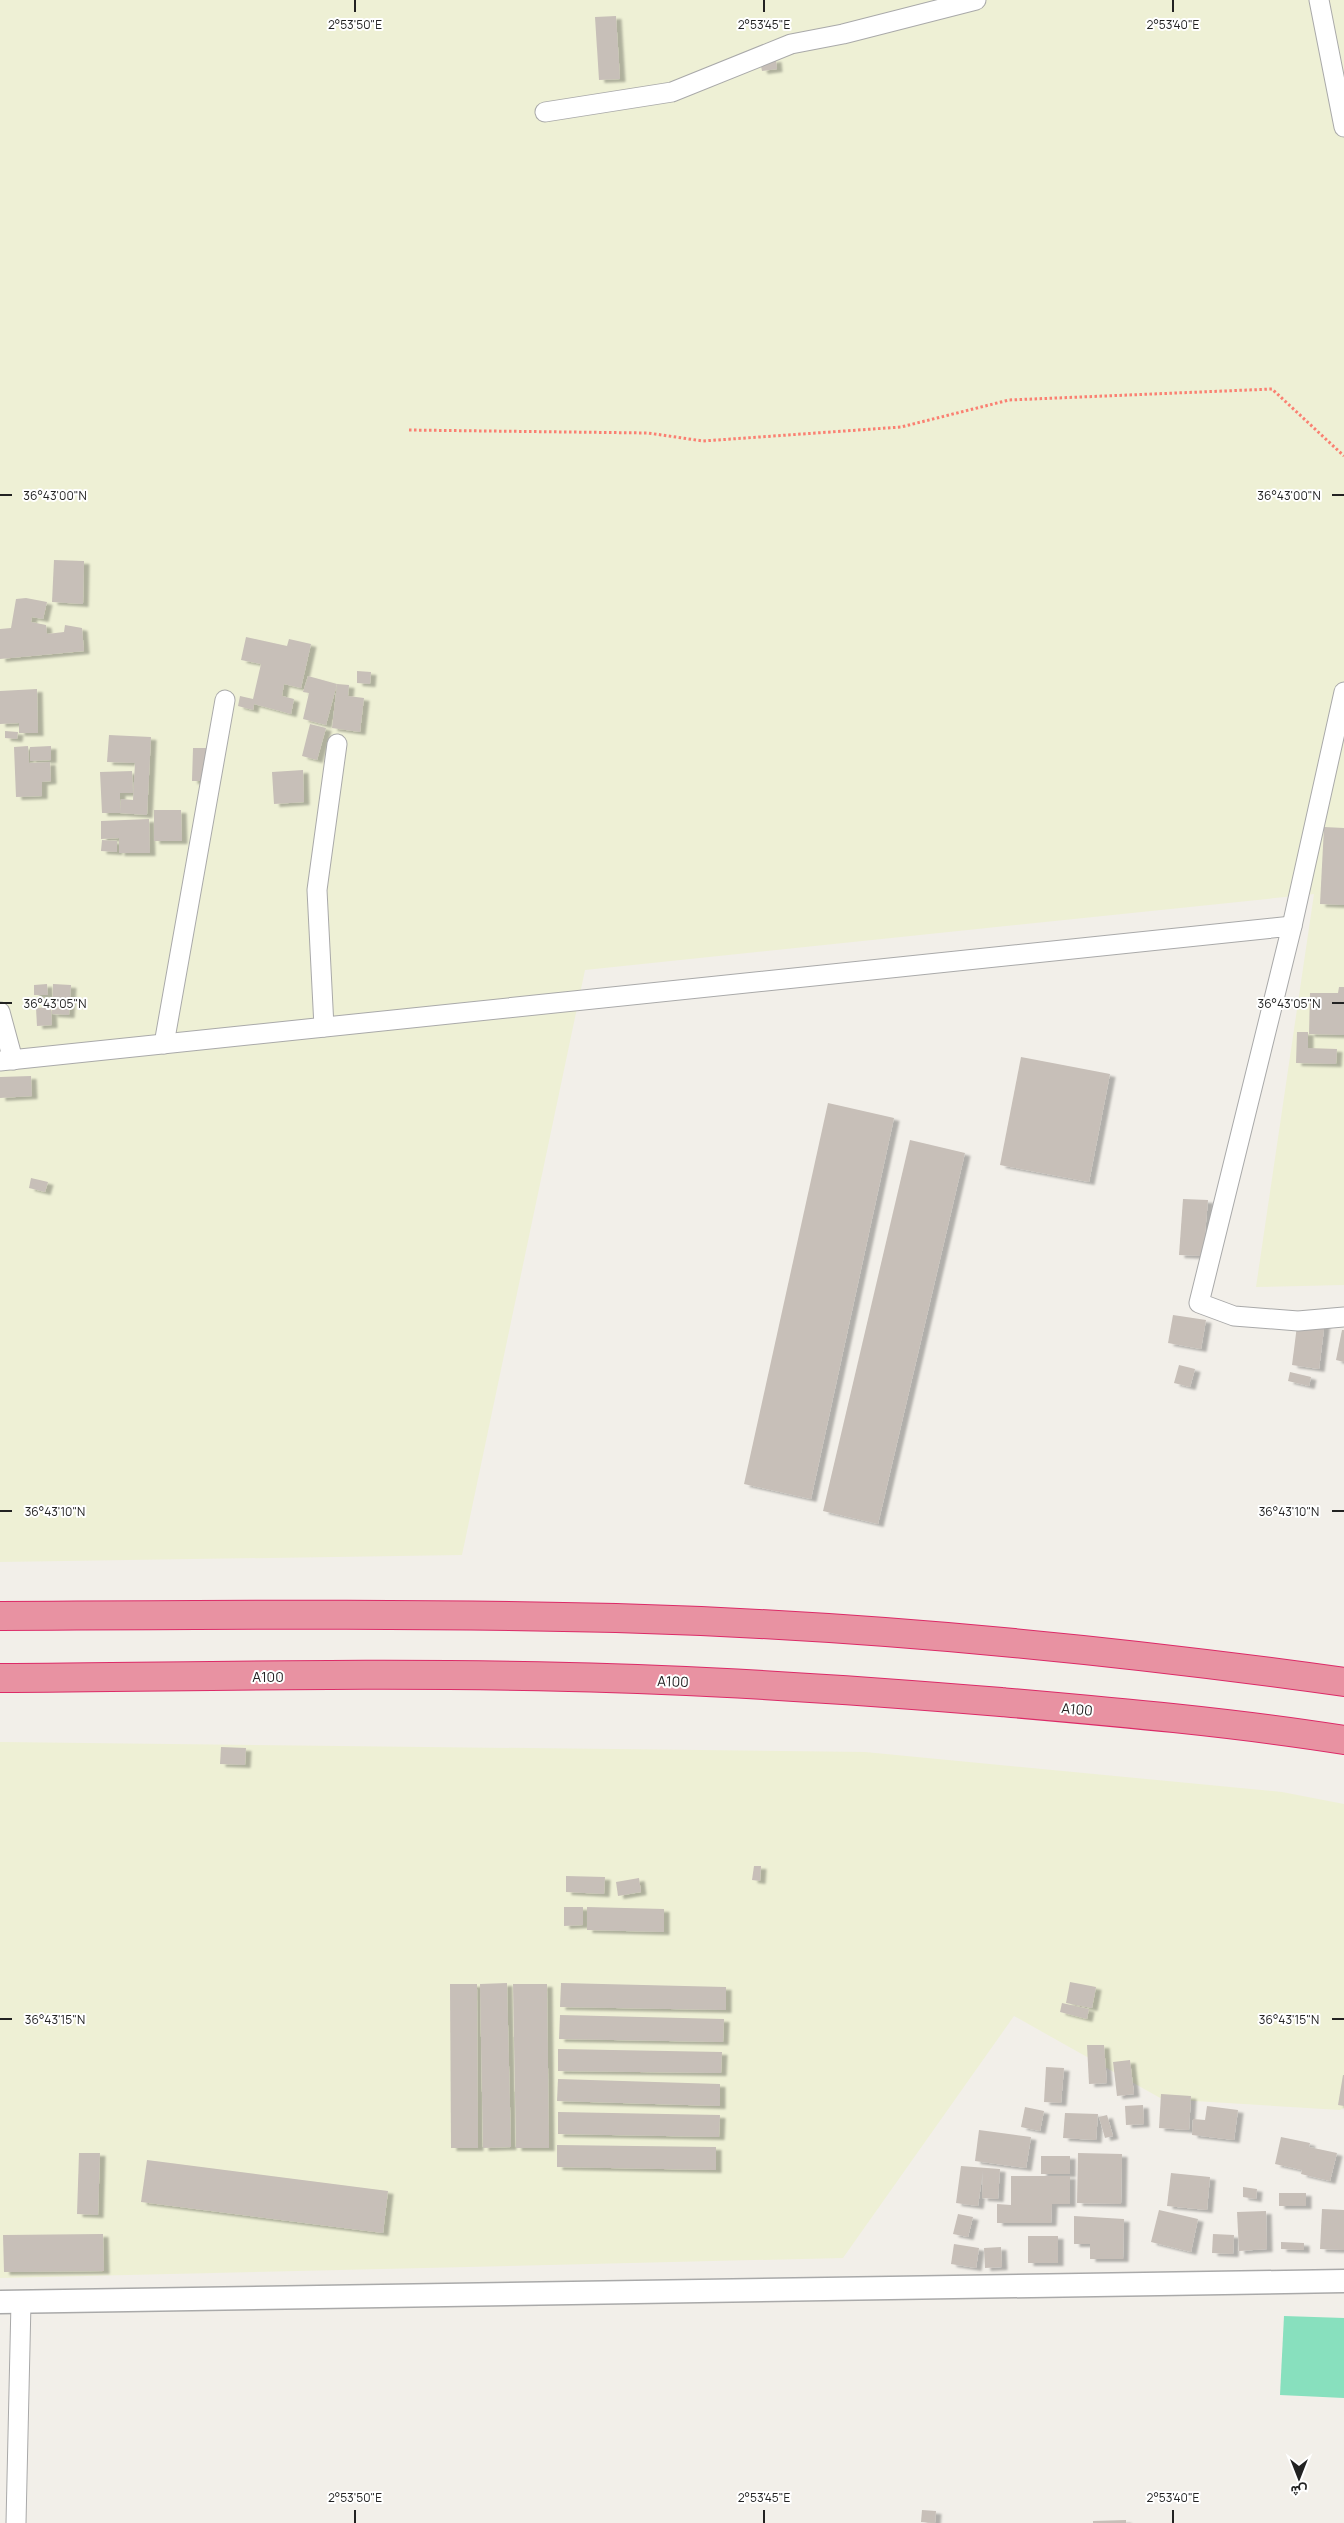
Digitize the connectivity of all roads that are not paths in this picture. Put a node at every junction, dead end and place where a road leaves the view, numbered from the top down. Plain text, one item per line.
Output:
1 (976, 0) edge
2 (1318, 0) edge
3 (545, 112) dead end
4 (1344, 128) edge
5 (1344, 692) edge
6 (225, 700) dead end
7 (336, 744) dead end
8 (1292, 926) junction
9 (0, 1012) edge
10 (324, 1027) junction
11 (164, 1044) junction
12 (7, 1061) edge
13 (1344, 1317) edge
14 (0, 1616) edge
15 (0, 1678) edge
16 (1344, 1682) edge
17 (1344, 1740) edge
18 (1344, 2281) edge
19 (10, 2302) edge
20 (16, 2523) edge

1 - 3 street
2 - 4 street
5 - 8 street
6 - 11 street
7 - 10 street
8 - 10 street
8 - 13 street
9 - 12 street
10 - 11 street
11 - 12 street
14 - 16 highway
15 - 17 highway, A100 / A100
18 - 19 street
19 - 20 street

